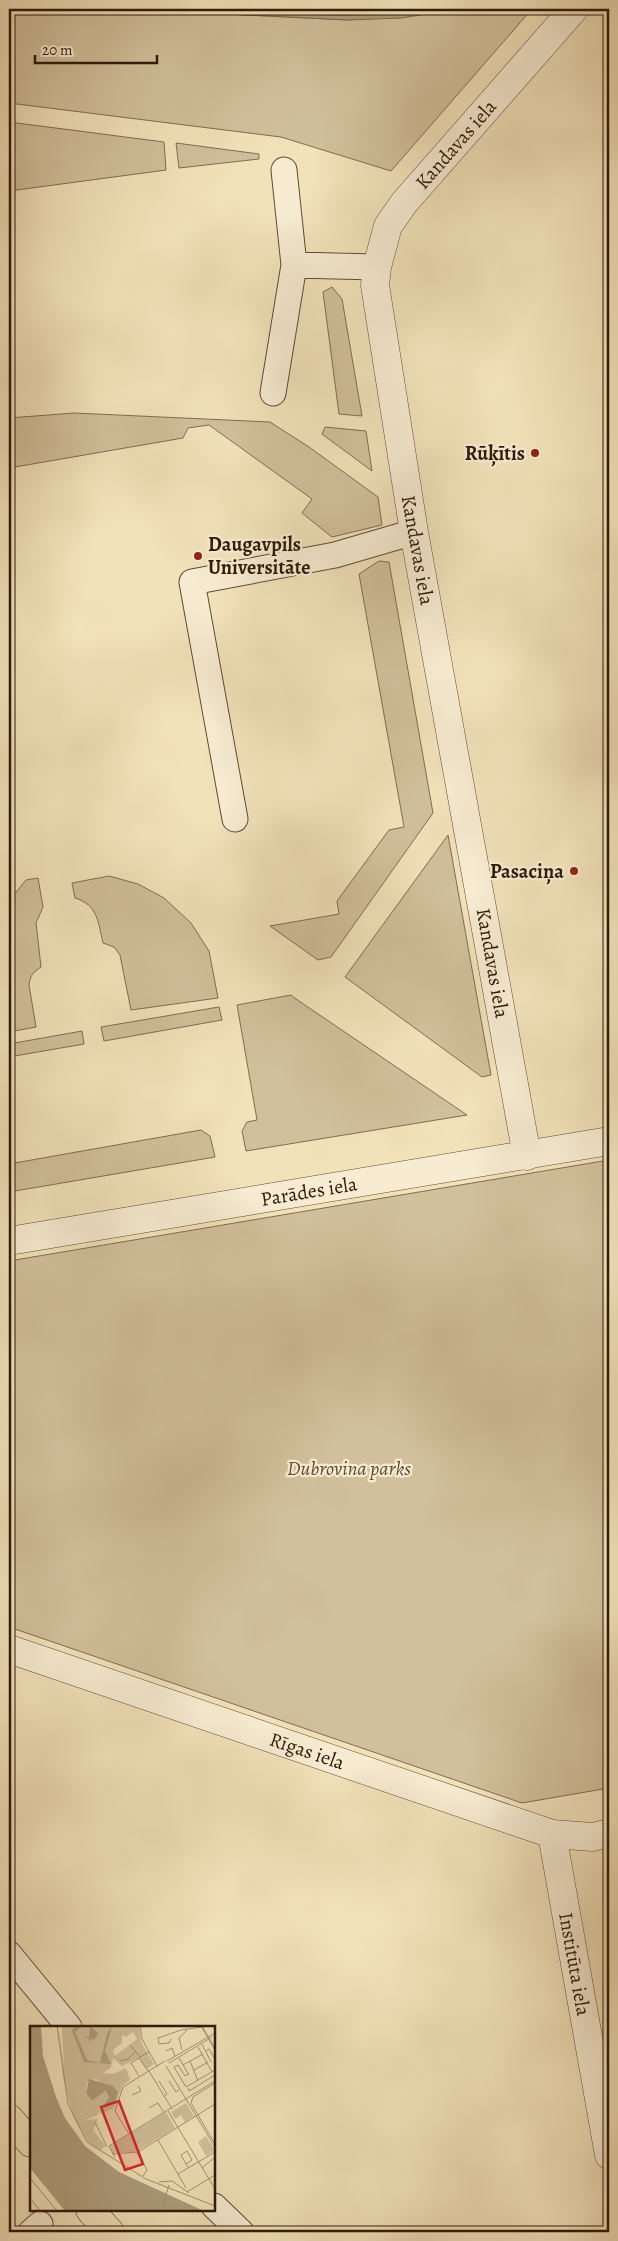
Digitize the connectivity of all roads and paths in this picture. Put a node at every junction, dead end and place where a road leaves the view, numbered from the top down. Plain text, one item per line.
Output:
1 (574, 9) edge
2 (284, 170) dead end
3 (294, 265) junction
4 (377, 267) junction
5 (273, 393) dead end
6 (414, 532) junction
7 (235, 819) dead end
8 (609, 1141) edge
9 (527, 1156) junction
10 (9, 1242) edge
11 (9, 1649) edge
12 (609, 1833) edge
13 (552, 1834) junction
14 (9, 1954) edge
15 (68, 2026) edge
16 (9, 2118) edge
17 (30, 2142) edge
18 (609, 2155) edge
19 (215, 2207) edge
20 (91, 2211) edge
21 (110, 2232) edge
22 (241, 2232) edge

1 - 4 street, Kandavas iela
2 - 3 lane
3 - 4 lane
3 - 5 lane
4 - 6 street, Kandavas iela
6 - 7 lane
6 - 9 street, Kandavas iela
8 - 9 street, Parādes iela
9 - 10 street, Parādes iela
11 - 13 street, Rīgas iela
12 - 13 street, Rīgas iela
13 - 18 street, Institūta iela
14 - 15 lane
16 - 17 main road
19 - 22 lane
20 - 21 main road

